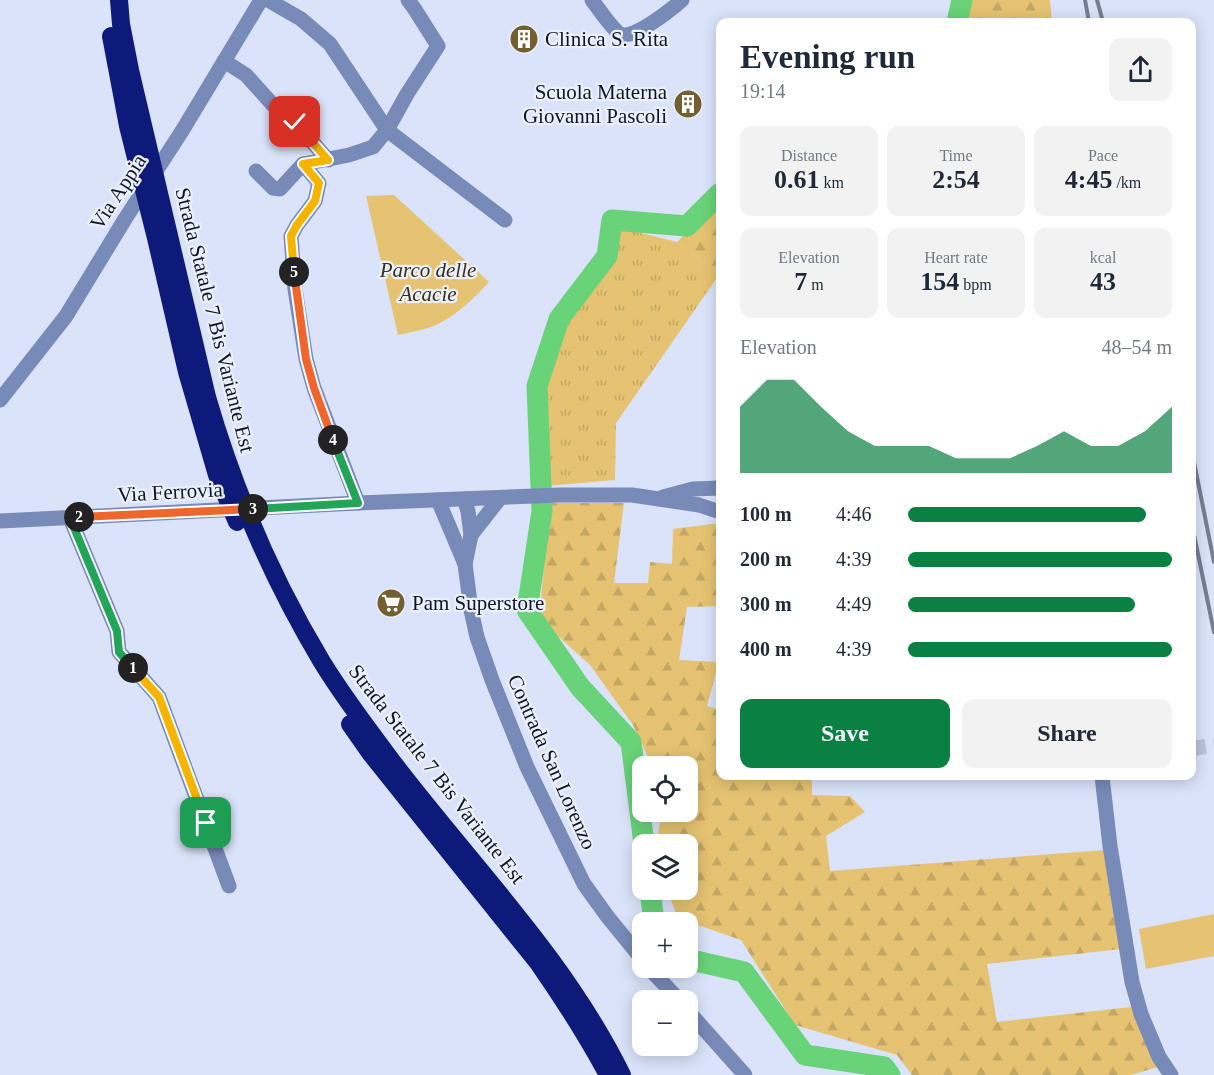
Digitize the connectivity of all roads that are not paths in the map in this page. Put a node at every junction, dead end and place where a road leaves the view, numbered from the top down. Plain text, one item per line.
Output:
1 (107, 0) edge
2 (119, 0) edge
3 (261, 0) edge
4 (268, 0) edge
5 (408, 0) edge
6 (592, 0) edge
7 (682, 0) edge
8 (224, 61) junction
9 (124, 71) junction
10 (387, 130) junction
11 (328, 160) junction
12 (303, 164) junction
13 (256, 171) dead end
14 (505, 220) dead end
15 (0, 400) edge
16 (716, 488) edge
17 (500, 498) junction
18 (462, 499) junction
19 (657, 499) junction
20 (438, 500) junction
21 (358, 503) junction
22 (716, 511) edge
23 (70, 518) junction
24 (0, 521) edge
25 (471, 535) junction
26 (457, 547) junction
27 (465, 564) junction
28 (320, 669) junction
29 (1102, 780) edge
30 (229, 886) dead end
31 (632, 947) edge
32 (658, 978) edge
33 (670, 990) edge
34 (698, 1022) edge
35 (608, 1075) edge
36 (622, 1075) edge
37 (745, 1075) edge
38 (1171, 1075) edge

1 - 9 highway, Strada Statale 7 Bis Variante Est
2 - 9 highway, Strada Statale 7 Bis Variante Est
3 - 8 street, Via Appia
4 - 10 street
5 - 10 street
6 - 7 street
8 - 11 street
8 - 15 street, Via Appia
9 - 28 highway, Strada Statale 7 Bis Variante Est
10 - 11 street
10 - 14 street
11 - 12 street
12 - 13 street
12 - 21 street
16 - 19 street
17 - 18 street, Via Ferrovia
17 - 19 street, Via Ferrovia
17 - 25 street, Contrada San Lorenzo
18 - 20 street, Via Ferrovia
18 - 25 street, Contrada San Lorenzo
18 - 26 street, Contrada San Lorenzo
19 - 22 street, Via Ferrovia
20 - 21 street, Via Ferrovia
20 - 26 street, Contrada San Lorenzo
21 - 23 street, Via Ferrovia
23 - 24 street, Via Ferrovia
23 - 30 street
25 - 27 street, Contrada San Lorenzo
26 - 27 street, Contrada San Lorenzo
27 - 31 street, Contrada San Lorenzo
28 - 35 highway, Strada Statale 7 Bis Variante Est
28 - 36 highway, Strada Statale 7 Bis Variante Est
29 - 38 street
32 - 33 street
34 - 37 street

